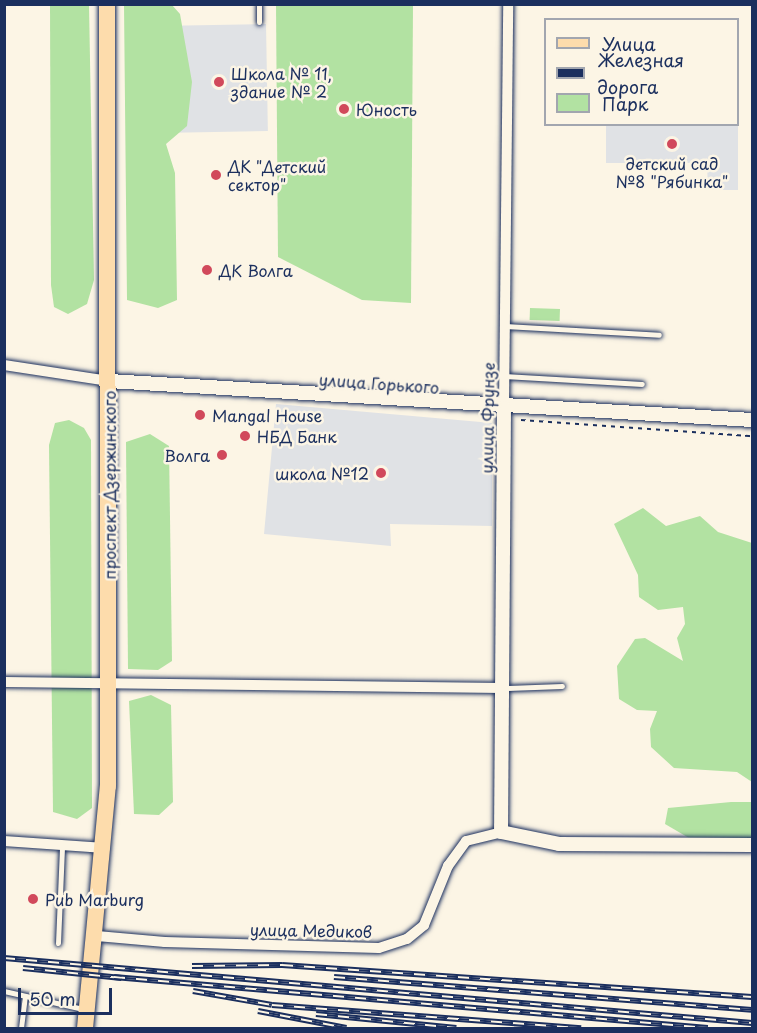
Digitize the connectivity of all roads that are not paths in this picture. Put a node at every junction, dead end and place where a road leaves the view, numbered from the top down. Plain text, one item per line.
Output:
1 (107, 4) edge
2 (259, 4) edge
3 (508, 4) edge
4 (259, 22) dead end
5 (505, 326) junction
6 (659, 335) dead end
7 (4, 365) edge
8 (504, 376) junction
9 (110, 381) junction
10 (642, 384) dead end
11 (504, 413) junction
12 (753, 420) edge
13 (4, 682) edge
14 (108, 683) junction
15 (562, 686) dead end
16 (502, 688) junction
17 (501, 832) junction
18 (4, 841) edge
19 (753, 845) edge
20 (62, 846) junction
21 (105, 848) junction
22 (97, 936) junction
23 (58, 943) dead end
24 (4, 991) edge
25 (25, 996) junction
26 (88, 1010) junction
27 (21, 1029) edge
28 (85, 1029) edge

1 - 9 main road, проспект Дзержинского
2 - 4 lane
3 - 5 street, улица Фрунзе
5 - 6 lane
5 - 8 street, улица Фрунзе
7 - 9 street, улица Горького
8 - 10 lane
8 - 11 street, улица Фрунзе
9 - 11 street, улица Горького
9 - 14 main road, проспект Дзержинского
11 - 12 street, улица Горького
11 - 16 street, улица Фрунзе
13 - 14 street
14 - 16 street
14 - 21 main road, проспект Дзержинского
15 - 16 lane
16 - 17 street, улица Фрунзе
17 - 19 street, улица Медиков
17 - 22 street, улица Медиков
18 - 20 street
20 - 21 street
20 - 23 lane
21 - 22 main road, проспект Дзержинского
22 - 26 main road, проспект Дзержинского
24 - 25 lane
25 - 26 lane
25 - 27 lane
26 - 28 main road, проспект Дзержинского

